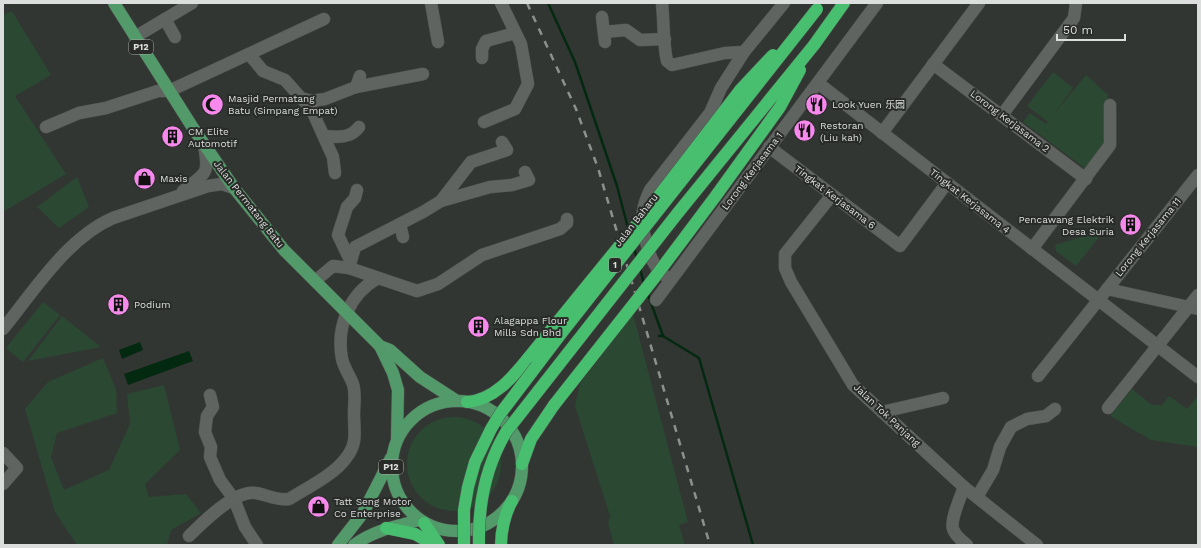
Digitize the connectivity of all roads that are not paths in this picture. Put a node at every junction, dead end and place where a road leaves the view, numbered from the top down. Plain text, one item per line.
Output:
1 (114, 3) edge
2 (192, 3) edge
3 (431, 3) edge
4 (501, 3) edge
5 (662, 3) edge
6 (784, 3) edge
7 (844, 3) edge
8 (877, 3) edge
9 (979, 3) edge
10 (1076, 5) edge
11 (820, 6) edge
12 (602, 18) dead end
13 (165, 19) junction
14 (324, 19) dead end
15 (515, 33) junction
16 (135, 37) junction
17 (175, 37) dead end
18 (665, 39) junction
19 (438, 42) dead end
20 (814, 45) junction
21 (744, 52) junction
22 (249, 54) junction
23 (482, 58) dead end
24 (933, 64) junction
25 (423, 74) dead end
26 (818, 83) junction
27 (169, 91) junction
28 (301, 98) junction
29 (1110, 105) dead end
30 (1002, 116) junction
31 (484, 122) dead end
32 (46, 127) dead end
33 (359, 127) dead end
34 (882, 133) junction
35 (324, 136) junction
36 (502, 142) dead end
37 (204, 145) junction
38 (770, 148) junction
39 (526, 172) dead end
40 (335, 173) dead end
41 (1198, 175) edge
42 (1086, 179) junction
43 (947, 183) junction
44 (234, 188) junction
45 (357, 190) dead end
46 (181, 194) junction
47 (832, 194) junction
48 (441, 200) junction
49 (567, 219) dead end
50 (400, 224) junction
51 (403, 237) dead end
52 (1032, 249) junction
53 (350, 264) junction
54 (378, 278) junction
55 (672, 279) junction
56 (315, 281) junction
57 (1107, 289) junction
58 (1198, 295) edge
59 (656, 300) dead end
60 (1098, 300) junction
61 (1193, 308) edge
62 (345, 312) junction
63 (3, 329) edge
64 (380, 346) junction
65 (1158, 346) junction
66 (1038, 376) dead end
67 (1198, 377) edge
68 (210, 395) dead end
69 (943, 398) dead end
70 (462, 401) junction
71 (1108, 408) dead end
72 (1055, 409) dead end
73 (882, 412) junction
74 (397, 438) junction
75 (3, 452) edge
76 (392, 456) junction
77 (522, 464) junction
78 (3, 484) edge
79 (964, 487) junction
80 (977, 497) junction
81 (234, 499) junction
82 (512, 501) junction
83 (422, 522) junction
84 (386, 528) junction
85 (189, 536) dead end
86 (257, 545) edge
87 (338, 545) edge
88 (354, 545) edge
89 (434, 545) edge
90 (439, 545) edge
91 (464, 545) edge
92 (479, 545) edge
93 (501, 545) edge
94 (968, 545) edge
95 (1037, 545) edge

1 - 16 main road, Jalan Permatang Batu / P12
2 - 13 street
3 - 19 street
4 - 15 street
5 - 18 street
6 - 21 street
7 - 20 highway, 1
8 - 26 street, Lorong Kerjasama 1
9 - 24 street
10 - 30 street
11 - 70 highway, bridge
11 - 91 highway, Jalan Baharu / 1, bridge
12 - 18 street
13 - 16 street
13 - 17 street
14 - 22 street
15 - 23 street
15 - 31 street
16 - 27 main road, Jalan Permatang Batu / P12
18 - 21 street
20 - 77 highway, bridge
20 - 92 highway, 1, bridge
21 - 55 street
22 - 27 street
22 - 28 street
24 - 30 street, Lorong Kerjasama 2
24 - 34 street
25 - 28 street
26 - 34 street, Tingkat Kerjasama 4
26 - 38 street, Lorong Kerjasama 1
27 - 32 street
27 - 37 main road, Jalan Permatang Batu / P12
28 - 35 street
29 - 42 street
30 - 42 street, Lorong Kerjasama 2
33 - 35 street
34 - 43 street, Tingkat Kerjasama 4
35 - 40 street
36 - 48 street
37 - 44 main road, Jalan Permatang Batu / P12
37 - 46 street
38 - 47 street, Tingkat Kerjasama 6
38 - 55 street, Lorong Kerjasama 1
39 - 48 street
41 - 57 street, Lorong Kerjasama 11
42 - 52 street
43 - 47 street, Tingkat Kerjasama 6
43 - 52 street, Tingkat Kerjasama 4
44 - 46 street
44 - 56 main road, Jalan Permatang Batu / P12
45 - 53 street
46 - 63 street
47 - 73 street, Jalan Tok Panjang
48 - 50 street
49 - 54 street
50 - 51 street
50 - 53 street
52 - 60 street, Tingkat Kerjasama 4
53 - 54 street
53 - 56 street
54 - 62 street
55 - 59 street, Lorong Kerjasama 1
56 - 62 main road, Jalan Permatang Batu / P12
57 - 60 street, Lorong Kerjasama 11
57 - 61 street
58 - 61 street
60 - 65 street, Tingkat Kerjasama 4
60 - 66 street, Lorong Kerjasama 11
61 - 65 street
62 - 64 main road, Jalan Permatang Batu / P12
62 - 81 street
64 - 70 main road, Jalan Permatang Batu / P12
64 - 74 main road, Jalan Permatang Batu / P12
65 - 67 street, Tingkat Kerjasama 4
65 - 71 street
68 - 81 street
69 - 73 street
70 - 74 main road, P12
70 - 77 main road, P12
72 - 80 street
73 - 79 street, Jalan Tok Panjang
74 - 76 main road, P12
75 - 78 street
76 - 83 main road, P12
76 - 87 main road
77 - 82 main road, P12
79 - 80 street, Jalan Tok Panjang
79 - 94 street
80 - 95 street, Jalan Tok Panjang
81 - 85 street
81 - 86 street
82 - 83 main road, P12
82 - 93 highway
83 - 84 main road
83 - 90 highway
84 - 88 main road
84 - 89 highway

